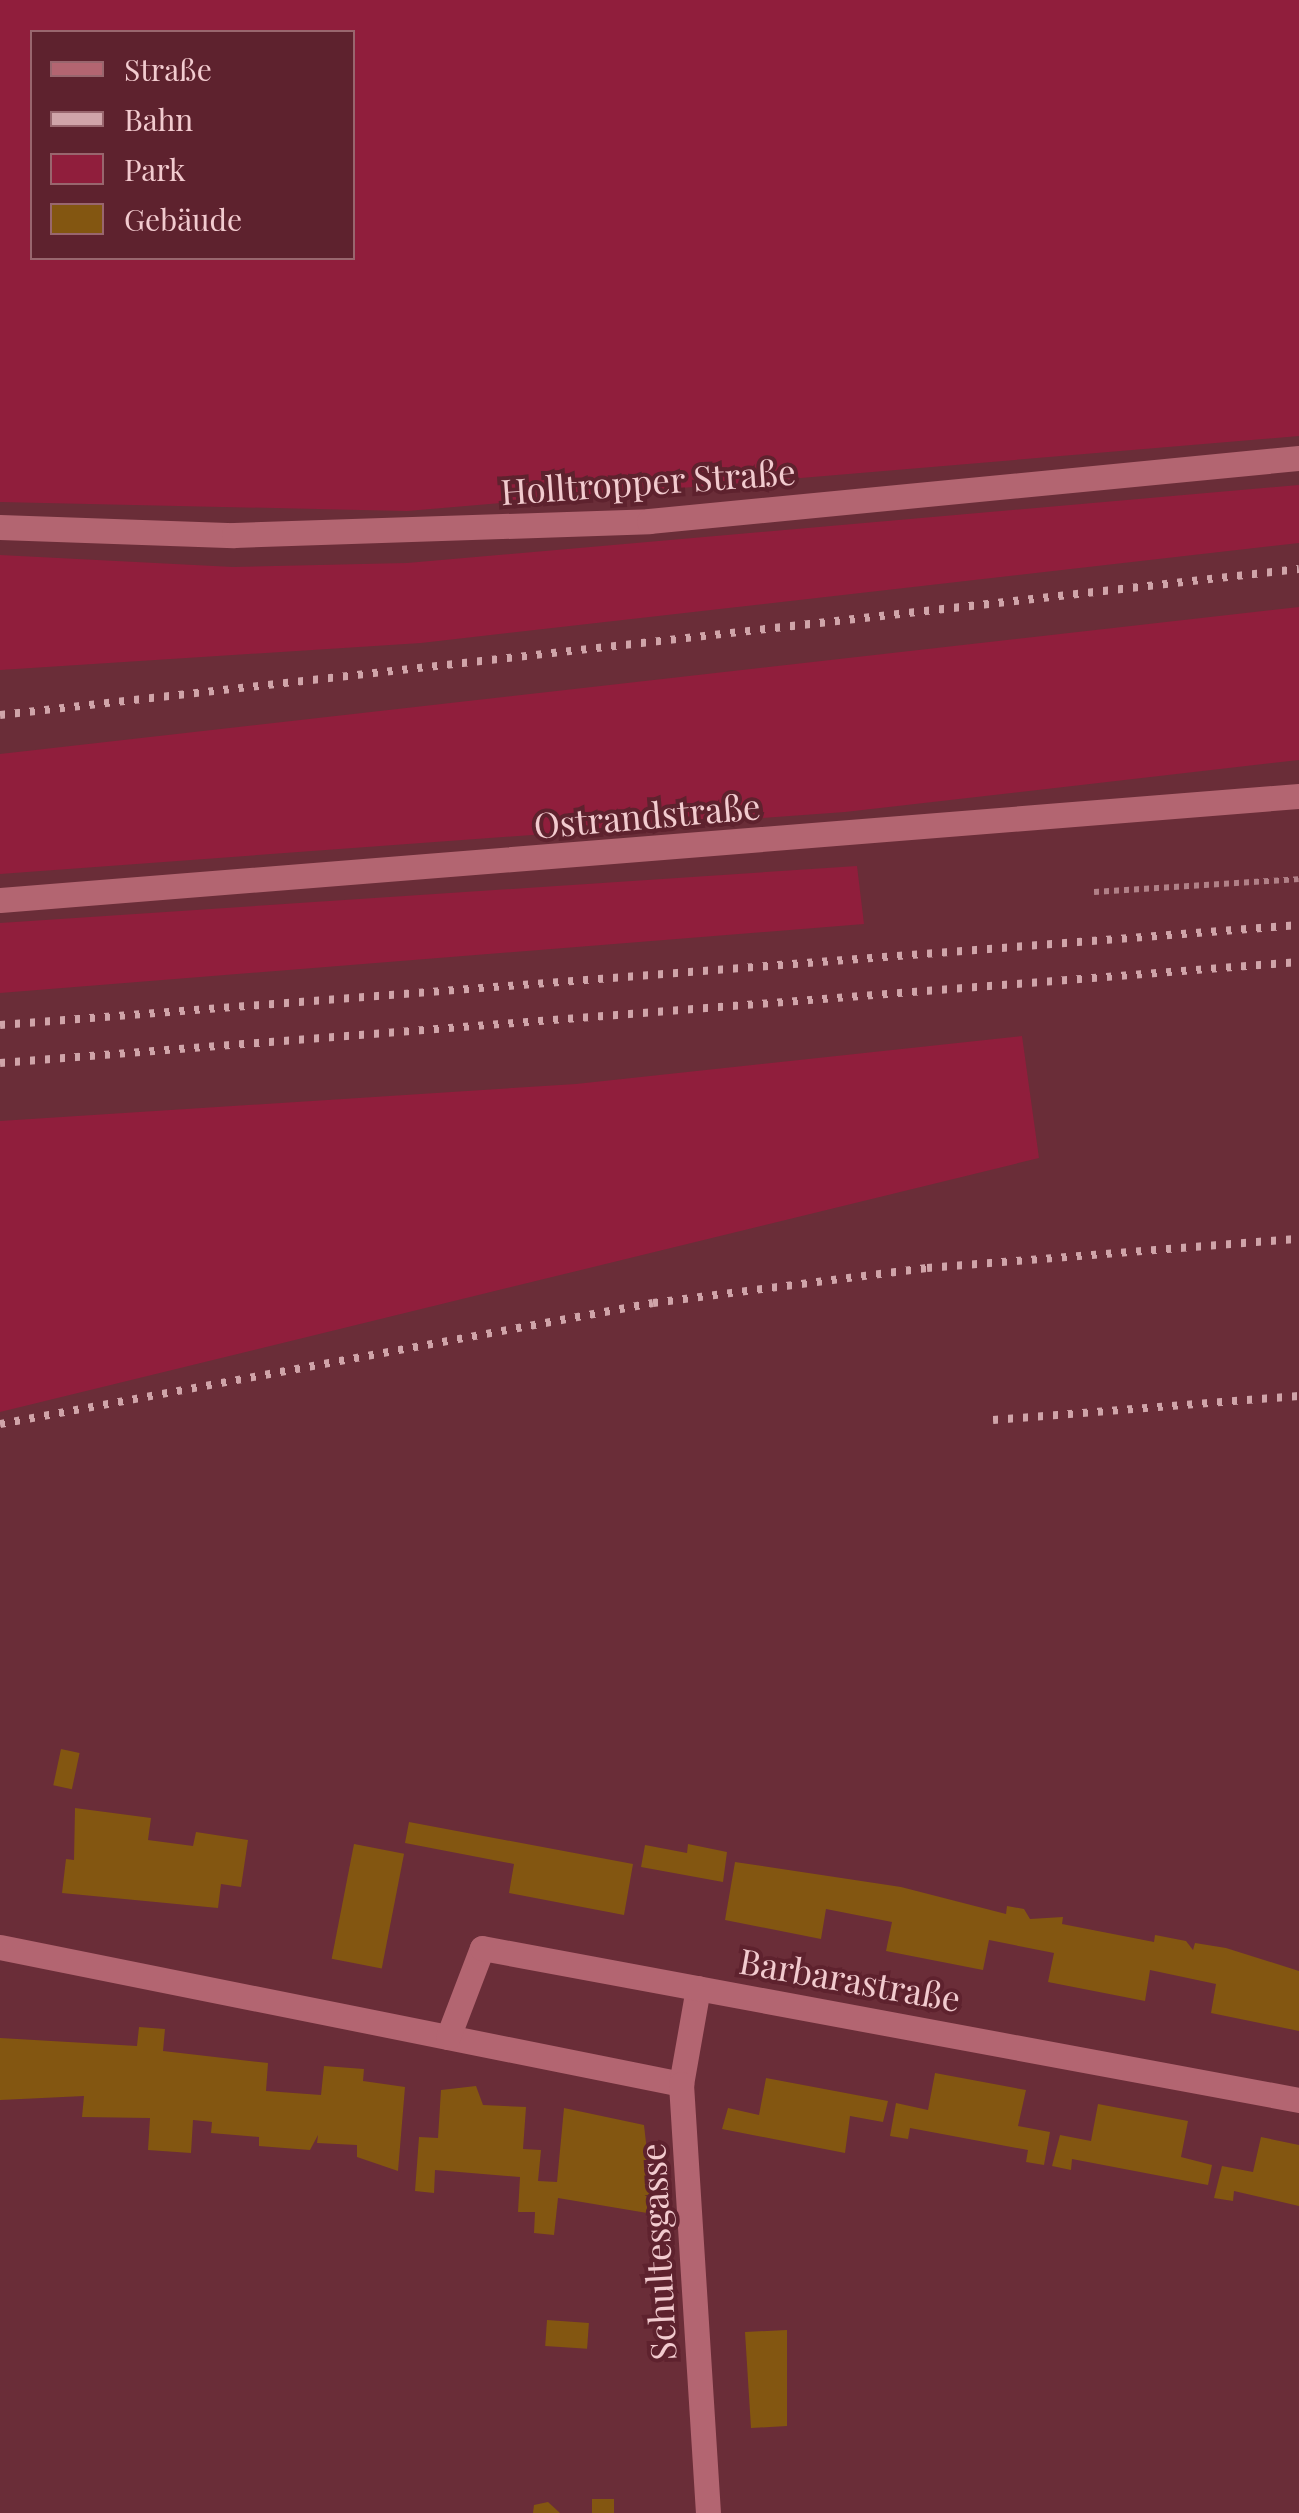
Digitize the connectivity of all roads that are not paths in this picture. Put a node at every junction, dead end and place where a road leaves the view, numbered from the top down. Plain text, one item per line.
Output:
1 (1299, 458) edge
2 (0, 527) edge
3 (1299, 796) edge
4 (0, 900) edge
5 (0, 1946) edge
6 (698, 1988) junction
7 (448, 2037) junction
8 (682, 2084) junction
9 (1299, 2100) edge
10 (708, 2513) edge

1 - 2 street, Holltropper Straße
3 - 4 street, Ostrandstraße
5 - 7 street
6 - 7 street, Barbarastraße
6 - 8 street, Schultesgasse
6 - 9 street, Barbarastraße
7 - 8 street
8 - 10 street, Schultesgasse

